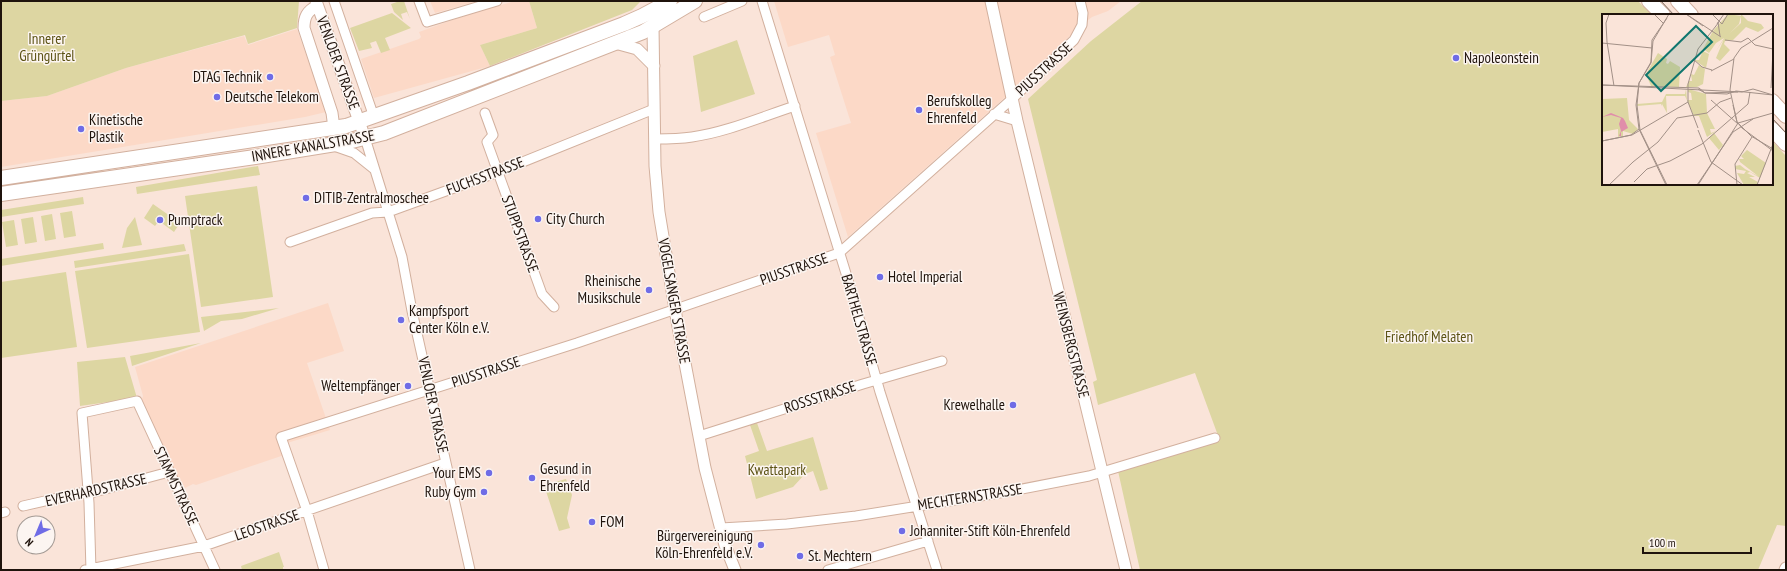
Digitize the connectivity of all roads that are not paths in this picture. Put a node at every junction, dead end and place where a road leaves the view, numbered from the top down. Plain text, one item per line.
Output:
1 (334, 1) edge
2 (419, 1) edge
3 (497, 1) edge
4 (670, 1) edge
5 (695, 1) edge
6 (742, 1) edge
7 (762, 1) edge
8 (991, 1) edge
9 (1080, 1) edge
10 (1649, 1) edge
11 (1678, 1) edge
12 (317, 4) edge
13 (1662, 14) edge
14 (1690, 14) edge
15 (704, 17) dead end
16 (653, 26) junction
17 (308, 37) junction
18 (330, 40) junction
19 (615, 43) junction
20 (654, 66) junction
21 (1013, 98) junction
22 (1773, 102) edge
23 (795, 106) junction
24 (654, 109) junction
25 (485, 113) dead end
26 (994, 114) junction
27 (1786, 116) edge
28 (374, 117) junction
29 (1017, 120) junction
30 (359, 121) junction
31 (334, 128) junction
32 (1773, 130) edge
33 (364, 138) junction
34 (655, 139) junction
35 (1786, 144) edge
36 (329, 145) junction
37 (124, 159) junction
38 (376, 170) junction
39 (498, 172) junction
40 (1, 178) edge
41 (100, 180) junction
42 (1, 194) edge
43 (388, 212) junction
44 (290, 242) dead end
45 (839, 253) junction
46 (554, 307) dead end
47 (675, 310) junction
48 (942, 361) dead end
49 (877, 380) junction
50 (430, 390) junction
51 (699, 436) junction
52 (1215, 438) dead end
53 (445, 463) junction
54 (170, 472) junction
55 (1103, 472) junction
56 (87, 494) junction
57 (23, 506) dead end
58 (917, 506) junction
59 (307, 511) junction
60 (721, 528) junction
61 (928, 541) junction
62 (204, 546) junction
63 (89, 570) edge
64 (215, 570) edge
65 (324, 570) edge
66 (470, 570) edge
67 (735, 570) edge
68 (828, 570) edge
69 (937, 570) edge
70 (1126, 570) edge

1 - 28 street, VENLOER STRASSE
2 - 3 street
4 - 28 main road, INNERE KANALSTRASSE
5 - 16 main road, INNERE KANALSTRASSE
6 - 15 street
7 - 23 street, BARTHELSTRASSE
8 - 21 street, WEINSBERGSTRASSE
9 - 21 street, PIUSSTRASSE
10 - 13 main road
11 - 14 main road
12 - 17 street
12 - 18 street, VENLOER STRASSE
16 - 19 main road, INNERE KANALSTRASSE
16 - 20 street, VOGELSANGER STRASSE
17 - 18 street
17 - 31 street
18 - 30 street, VENLOER STRASSE
19 - 20 street
19 - 33 main road, INNERE KANALSTRASSE
20 - 24 street, VOGELSANGER STRASSE
21 - 26 street, PIUSSTRASSE
21 - 29 street, WEINSBERGSTRASSE
22 - 27 main road
23 - 34 street
23 - 45 street, BARTHELSTRASSE
24 - 34 street, VOGELSANGER STRASSE
24 - 39 street, FUCHSSTRASSE
25 - 39 street, STUPPSTRASSE
26 - 29 street
26 - 45 street, PIUSSTRASSE
28 - 30 main road, INNERE KANALSTRASSE
29 - 55 street, WEINSBERGSTRASSE
30 - 31 main road, INNERE KANALSTRASSE
30 - 33 street, VENLOER STRASSE
31 - 37 main road, INNERE KANALSTRASSE
32 - 35 main road
33 - 36 main road, INNERE KANALSTRASSE
33 - 38 street, VENLOER STRASSE
34 - 47 street, VOGELSANGER STRASSE
36 - 38 street
36 - 41 main road, INNERE KANALSTRASSE
37 - 40 main road, INNERE KANALSTRASSE
37 - 41 main road
38 - 43 street, VENLOER STRASSE
39 - 43 street, FUCHSSTRASSE
39 - 46 street, STUPPSTRASSE
41 - 42 main road, INNERE KANALSTRASSE
43 - 44 street, FUCHSSTRASSE
43 - 50 street, VENLOER STRASSE
45 - 47 street, PIUSSTRASSE
45 - 49 street, BARTHELSTRASSE
47 - 50 street, PIUSSTRASSE
47 - 51 street, VOGELSANGER STRASSE
48 - 49 street, ROSSSTRASSE
49 - 51 street, ROSSSTRASSE
49 - 58 street, BARTHELSTRASSE
50 - 53 street, VENLOER STRASSE
50 - 59 street, PIUSSTRASSE
51 - 60 street, VOGELSANGER STRASSE
52 - 55 street, MECHTERNSTRASSE
53 - 59 street, LEOSTRASSE
53 - 66 street, VENLOER STRASSE
54 - 56 street, EVERHARDSTRASSE
54 - 56 street, STAMMSTRASSE
54 - 62 street, STAMMSTRASSE
55 - 58 street, MECHTERNSTRASSE
55 - 70 street, WEINSBERGSTRASSE
56 - 57 street, EVERHARDSTRASSE
56 - 63 street
58 - 60 street, MECHTERNSTRASSE
58 - 61 street, BARTHELSTRASSE
59 - 62 street, LEOSTRASSE
59 - 65 street
60 - 67 street, VOGELSANGER STRASSE
61 - 68 street
61 - 69 street, BARTHELSTRASSE
62 - 63 street, LEOSTRASSE
62 - 64 street, STAMMSTRASSE

